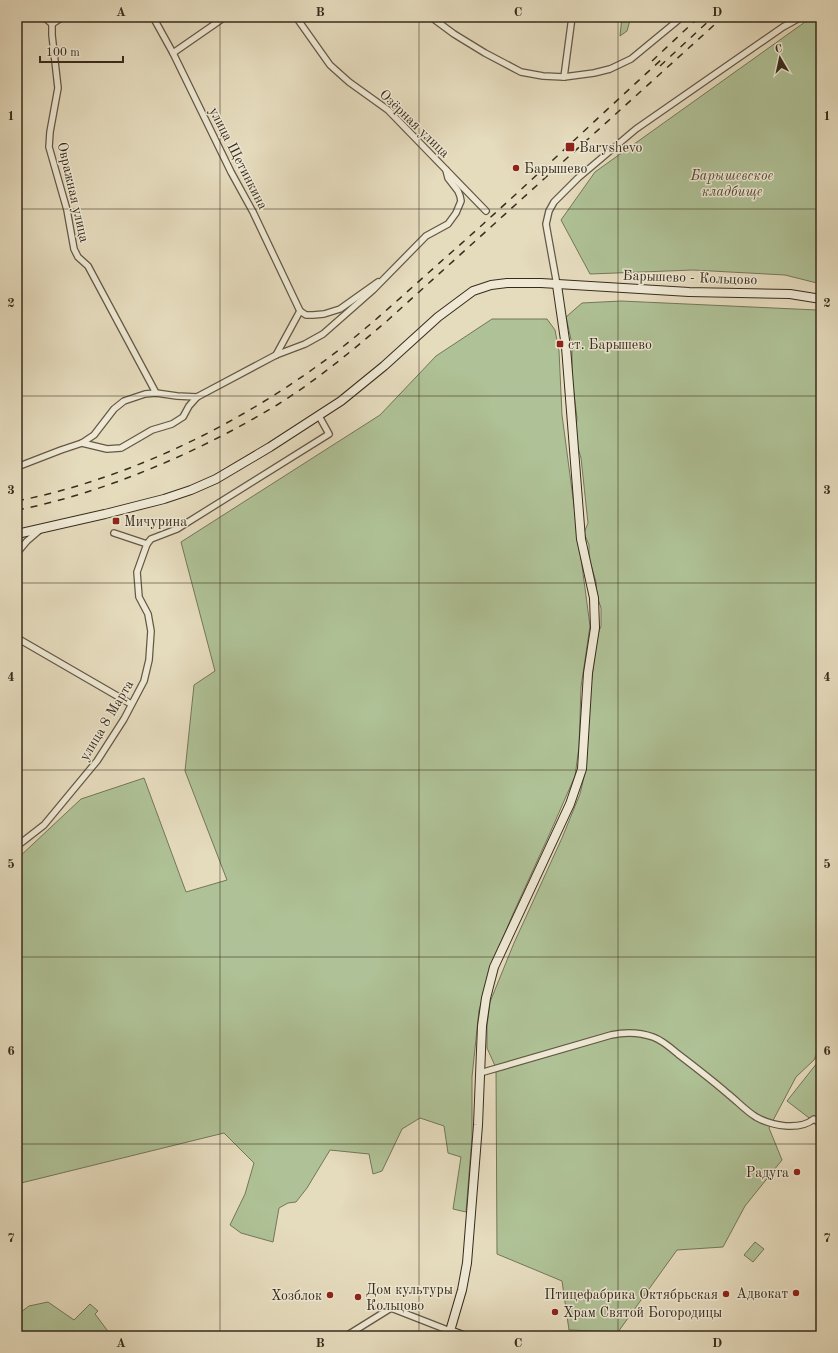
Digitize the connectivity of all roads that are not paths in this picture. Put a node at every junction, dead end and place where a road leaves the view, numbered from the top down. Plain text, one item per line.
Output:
1 (44, 17) edge
2 (63, 17) edge
3 (153, 17) edge
4 (225, 17) edge
5 (296, 17) edge
6 (431, 17) edge
7 (572, 17) edge
8 (682, 17) edge
9 (801, 17) edge
10 (52, 24) junction
11 (173, 53) junction
12 (564, 77) junction
13 (446, 170) junction
14 (486, 211) dead end
15 (384, 278) junction
16 (557, 285) junction
17 (821, 299) edge
18 (300, 311) junction
19 (276, 355) junction
20 (156, 393) junction
21 (197, 397) junction
22 (319, 416) junction
23 (82, 443) junction
24 (17, 467) edge
25 (42, 528) junction
26 (17, 534) edge
27 (114, 534) dead end
28 (147, 544) junction
29 (17, 553) edge
30 (17, 638) edge
31 (130, 704) junction
32 (17, 846) edge
33 (480, 1073) junction
34 (821, 1124) edge
35 (450, 1331) junction
36 (346, 1336) edge
37 (464, 1336) edge

1 - 10 street
2 - 10 street
3 - 11 street, улица Щетинкина
4 - 11 street
5 - 13 street, Озёрная улица
6 - 12 street
7 - 12 street
8 - 12 street
9 - 16 street
10 - 20 street, Овражная улица
11 - 18 street, улица Щетинкина
13 - 14 street, Озёрная улица
13 - 15 street
15 - 18 street
15 - 19 street
16 - 17 main road, Барышево - Кольцово
16 - 22 main road, Барышево - Кольцово
16 - 33 main road
18 - 19 street
19 - 21 street
20 - 21 street
20 - 23 street
21 - 23 street
22 - 25 main road, Барышево - Кольцово
22 - 28 street
23 - 24 street
25 - 26 main road, Барышево - Кольцово
25 - 29 street
27 - 28 street
28 - 31 street, улица 8 Марта
30 - 31 street
31 - 32 street, улица 8 Марта
33 - 34 street
33 - 35 main road
35 - 36 street
35 - 37 main road

